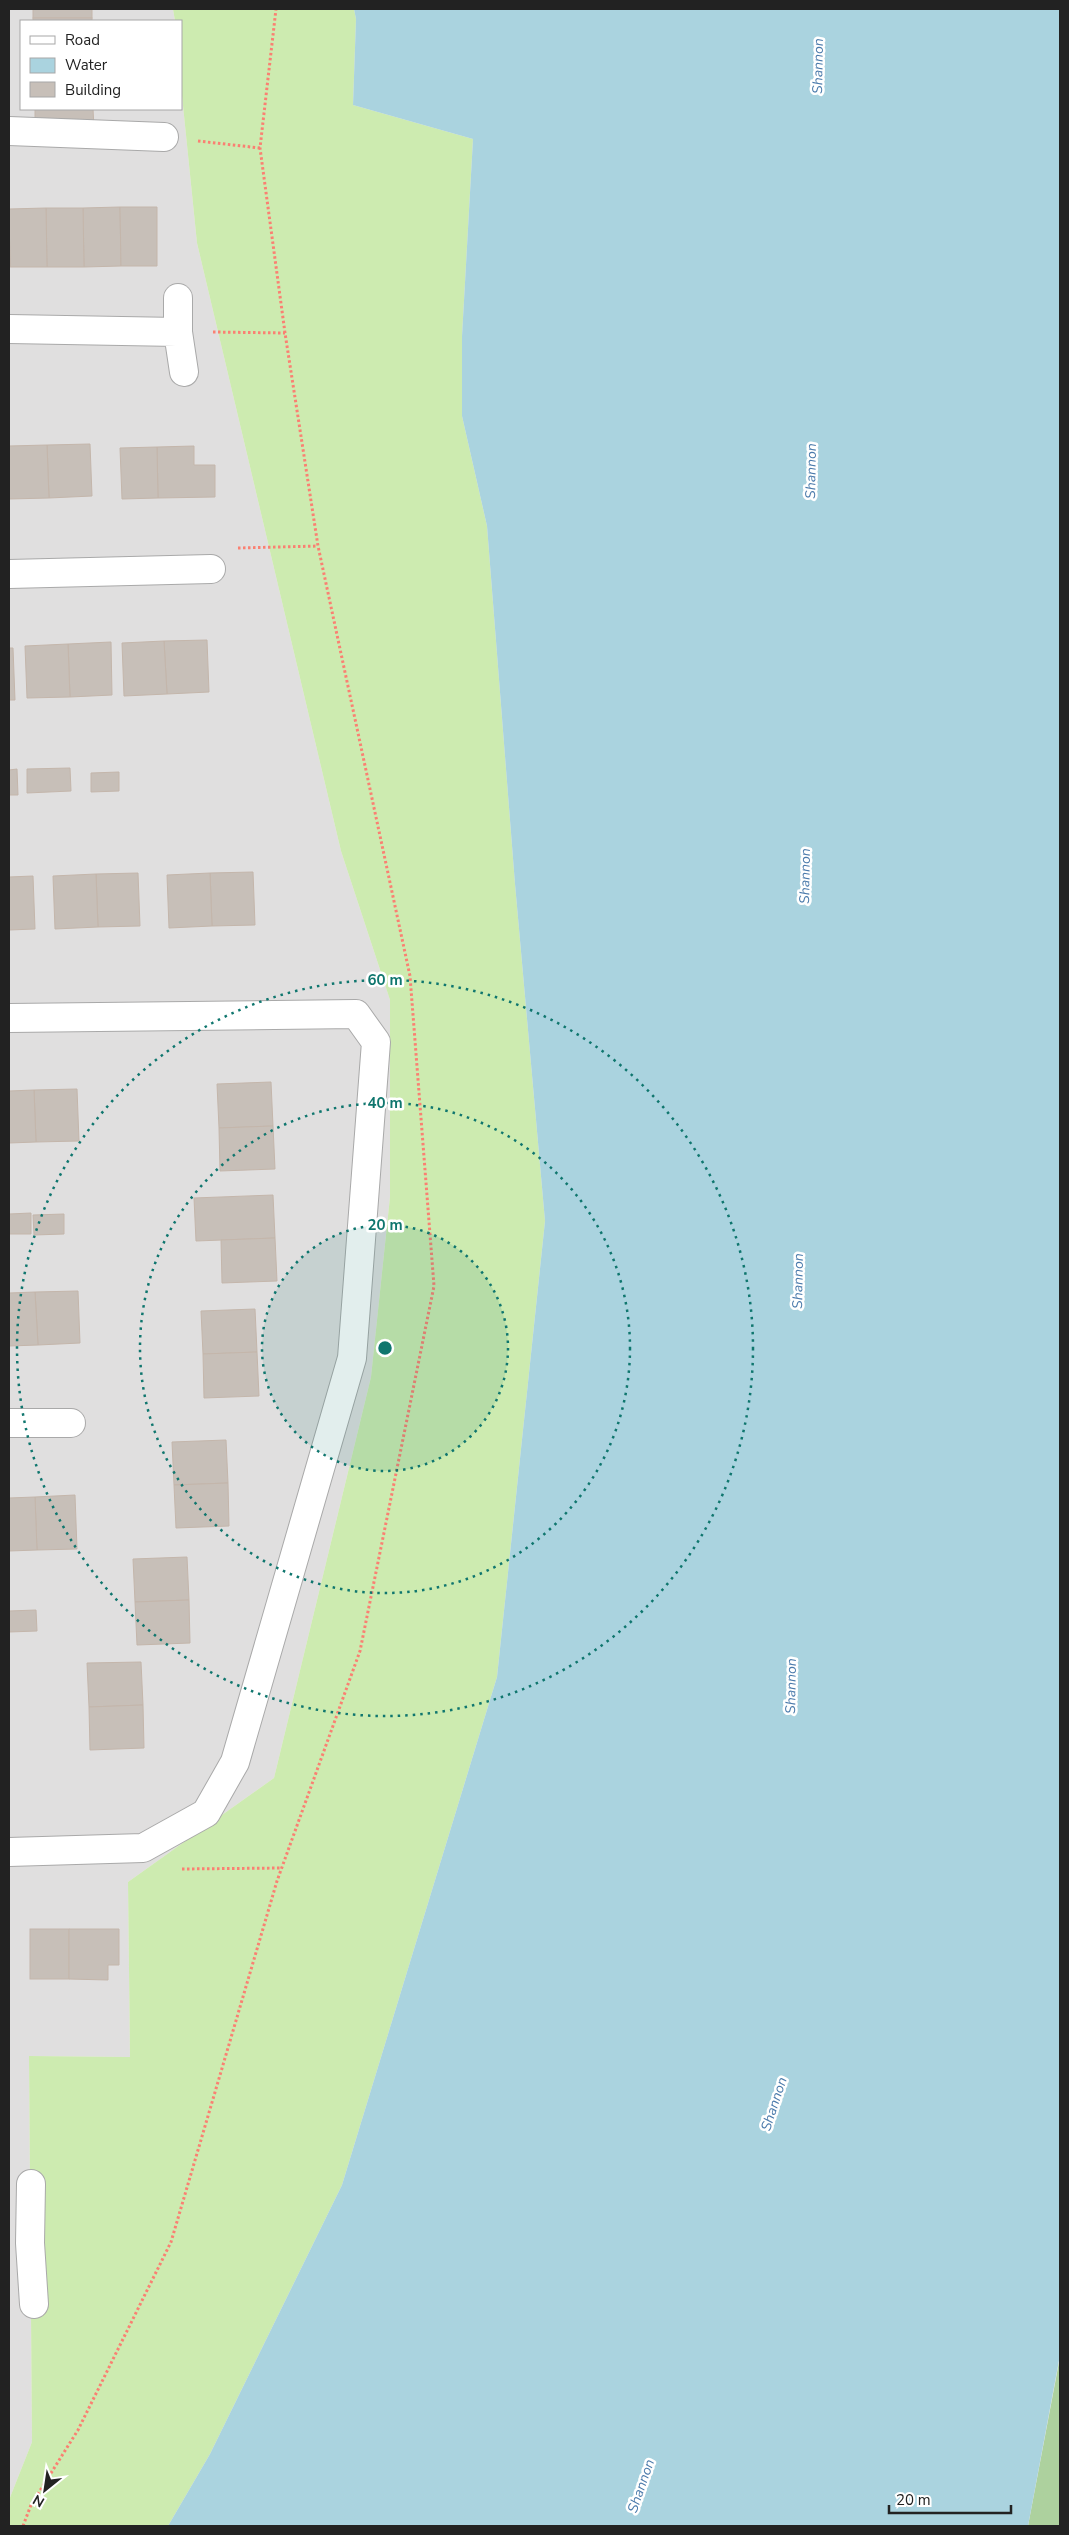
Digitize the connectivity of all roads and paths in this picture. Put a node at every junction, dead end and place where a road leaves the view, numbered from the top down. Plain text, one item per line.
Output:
1 (276, 9) edge
2 (9, 131) edge
3 (164, 137) joint
4 (260, 148) junction
5 (178, 298) dead end
6 (9, 329) edge
7 (178, 332) junction
8 (285, 333) junction
9 (184, 372) dead end
10 (318, 546) junction
11 (211, 570) joint
12 (9, 574) edge
13 (9, 1018) edge
14 (9, 1423) edge
15 (71, 1423) dead end
16 (9, 1852) edge
17 (32, 2184) dead end
18 (20, 2243) edge
19 (34, 2304) dead end
20 (23, 2526) edge

1 - 4 path
2 - 3 street
3 - 4 path
4 - 8 path
5 - 7 street
6 - 7 street
7 - 8 path
7 - 9 street
8 - 10 path
10 - 11 path
10 - 20 path
11 - 12 street
13 - 16 street
14 - 15 street
17 - 18 street
18 - 19 street

